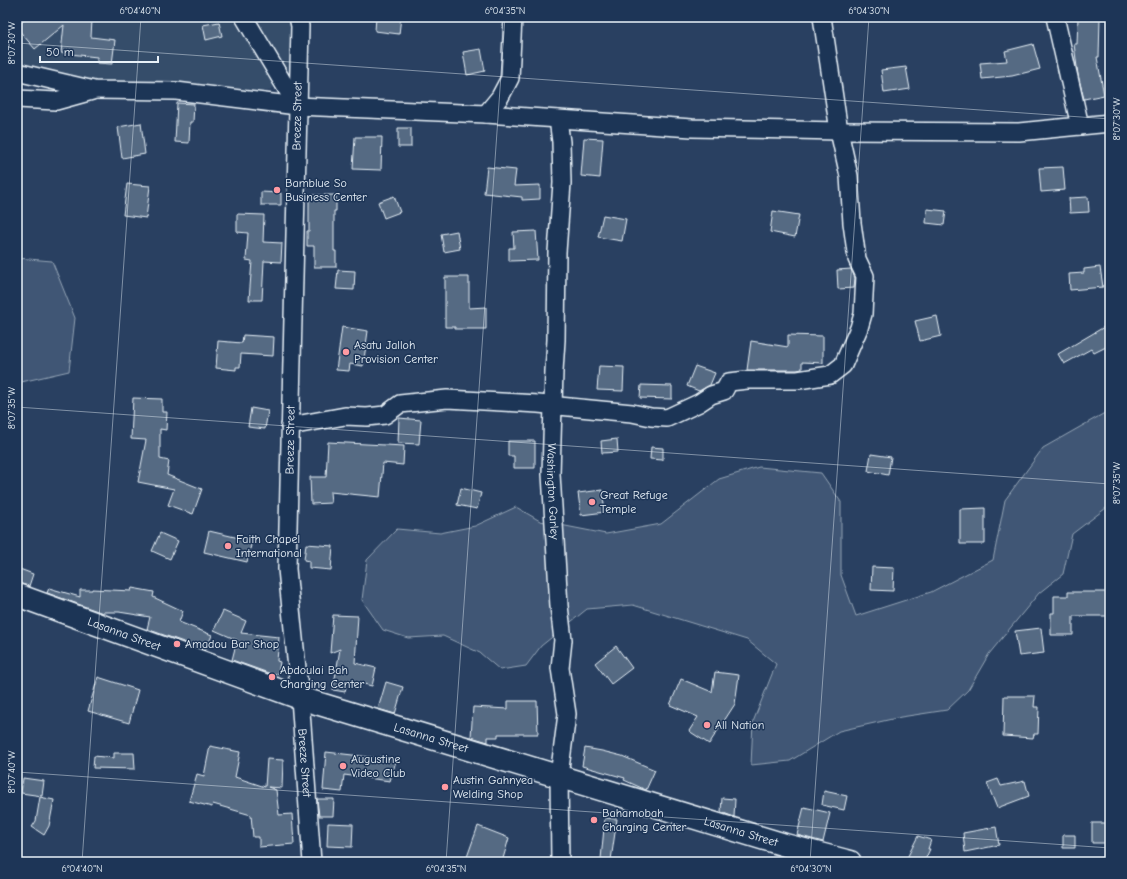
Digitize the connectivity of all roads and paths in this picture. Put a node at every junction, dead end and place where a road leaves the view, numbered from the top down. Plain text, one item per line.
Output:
1 (244, 17) edge
2 (298, 17) edge
3 (513, 17) edge
4 (822, 17) edge
5 (1055, 17) edge
6 (17, 72) edge
7 (94, 90) junction
8 (17, 99) edge
9 (297, 106) junction
10 (486, 114) junction
11 (558, 119) junction
12 (1110, 124) edge
13 (1080, 126) junction
14 (839, 131) junction
15 (553, 405) junction
16 (290, 426) junction
17 (17, 595) edge
18 (300, 698) junction
19 (559, 776) junction
20 (312, 862) edge
21 (560, 862) edge
22 (850, 862) edge

1 - 9 street
2 - 9 street, Breeze Street
3 - 10 street
4 - 14 street
5 - 13 street
6 - 7 street
7 - 8 street
7 - 9 street
9 - 10 street
9 - 16 street, Breeze Street
10 - 11 street
11 - 14 street
11 - 15 street, Washington Garley
12 - 13 street
13 - 14 street
14 - 15 street
15 - 16 street
15 - 19 street, Washington Garley
16 - 18 street, Breeze Street
17 - 18 street, Lasanna Street
18 - 19 street, Lasanna Street
18 - 20 street, Breeze Street
19 - 21 street, Washington Garley
19 - 22 street, Lasanna Street

